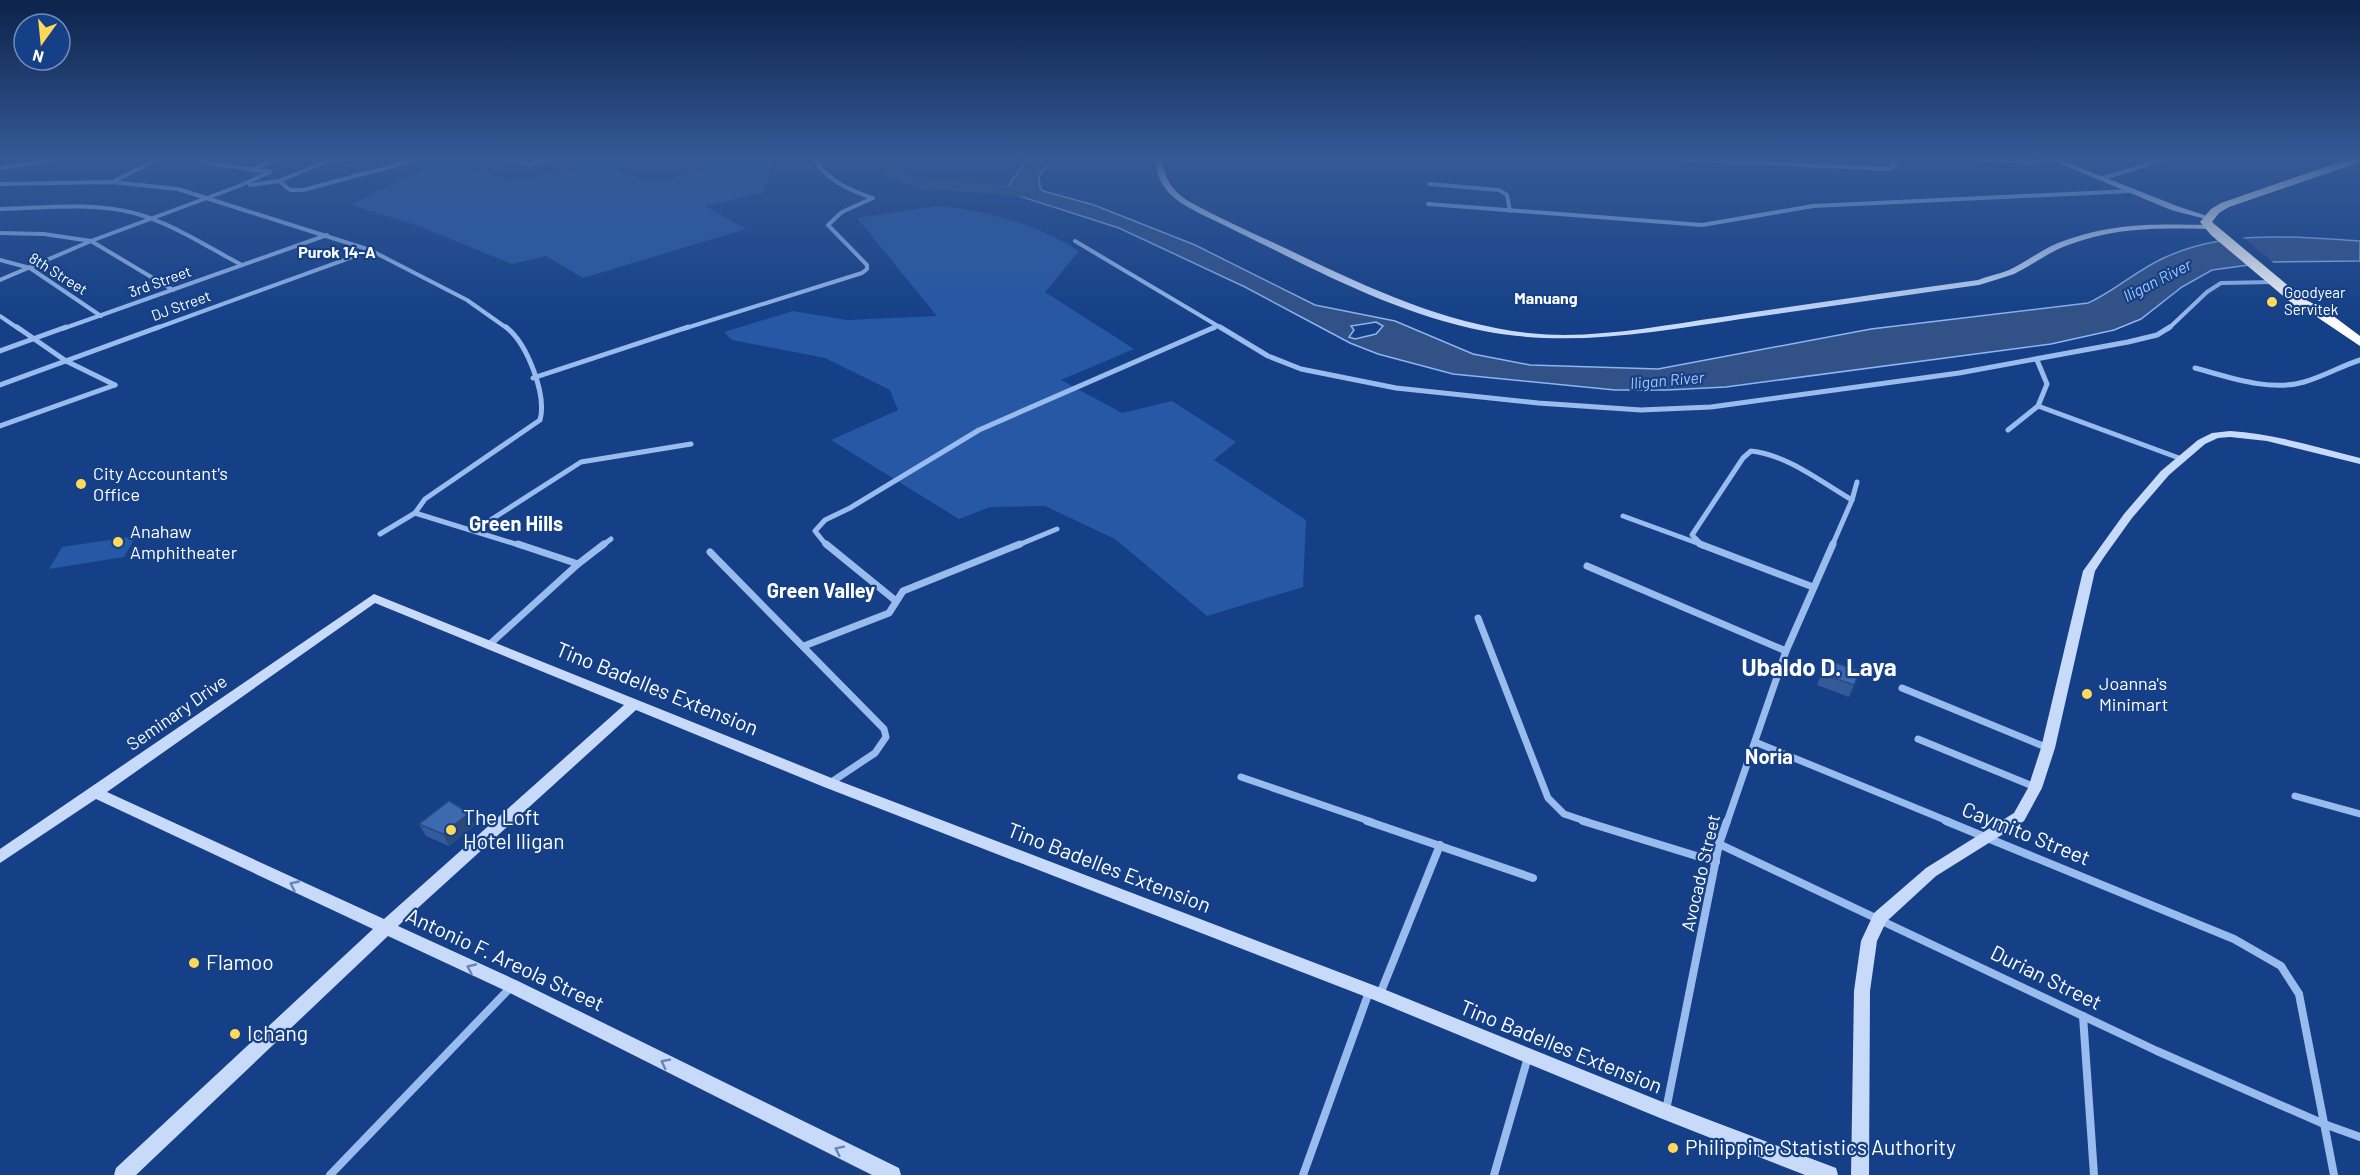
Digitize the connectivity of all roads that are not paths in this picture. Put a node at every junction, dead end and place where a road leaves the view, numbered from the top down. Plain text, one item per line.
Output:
1 (127, 214) edge
2 (162, 214) edge
3 (258, 214) edge
4 (839, 214) edge
5 (1211, 214) edge
6 (1549, 214) edge
7 (1767, 214) edge
8 (2186, 214) edge
9 (2219, 214) edge
10 (151, 218) junction
11 (2211, 226) junction
12 (0, 233) edge
13 (327, 235) junction
14 (91, 241) junction
15 (1075, 242) dead end
16 (370, 250) junction
17 (0, 260) edge
18 (242, 265) junction
19 (30, 268) junction
20 (0, 280) edge
21 (2276, 280) junction
22 (173, 290) junction
23 (0, 316) edge
24 (100, 316) junction
25 (1216, 327) junction
26 (36, 338) junction
27 (2360, 342) edge
28 (0, 351) edge
29 (2037, 360) junction
30 (2360, 360) edge
31 (66, 361) junction
32 (2195, 368) dead end
33 (533, 378) junction
34 (0, 385) edge
35 (2038, 406) junction
36 (0, 426) edge
37 (2008, 430) dead end
38 (691, 444) dead end
39 (2179, 458) junction
40 (2360, 461) edge
41 (1857, 482) dead end
42 (1852, 500) junction
43 (415, 513) junction
44 (1623, 516) dead end
45 (1057, 529) dead end
46 (475, 530) junction
47 (380, 534) dead end
48 (611, 539) dead end
49 (1698, 543) junction
50 (710, 552) dead end
51 (578, 564) junction
52 (1587, 567) dead end
53 (1813, 587) junction
54 (374, 598) joint
55 (896, 601) junction
56 (1478, 618) dead end
57 (490, 644) junction
58 (804, 646) junction
59 (1786, 651) junction
60 (1902, 688) dead end
61 (635, 703) junction
62 (1917, 739) dead end
63 (1755, 742) junction
64 (2048, 748) junction
65 (1240, 777) dead end
66 (829, 783) junction
67 (2035, 788) junction
68 (95, 792) junction
69 (2295, 796) dead end
70 (2360, 814) edge
71 (1988, 837) junction
72 (1719, 844) junction
73 (1440, 845) junction
74 (0, 857) edge
75 (1716, 862) junction
76 (1533, 878) dead end
77 (1880, 918) junction
78 (385, 928) junction
79 (512, 986) junction
80 (1374, 993) junction
81 (2084, 1016) junction
82 (1528, 1056) junction
83 (1666, 1112) junction
84 (2324, 1124) junction
85 (2360, 1137) edge
86 (123, 1175) edge
87 (330, 1175) edge
88 (892, 1175) edge
89 (1303, 1175) edge
90 (1494, 1175) edge
91 (1829, 1175) edge
92 (1860, 1175) edge
93 (2094, 1175) edge
94 (2334, 1175) edge

1 - 10 street
2 - 10 street
3 - 13 street
4 - 33 street
5 - 11 street
6 - 7 street
8 - 11 street
9 - 11 highway
10 - 14 street
10 - 18 street
11 - 21 highway
11 - 21 highway
12 - 14 street
13 - 16 street
13 - 18 street, 3rd Street
14 - 19 street
14 - 22 street
15 - 25 street
16 - 31 street, DJ Street
16 - 33 street
17 - 19 street, 8th Street
18 - 22 street, 3rd Street
19 - 20 street
19 - 24 street, 8th Street
21 - 27 highway
21 - 29 street
22 - 24 street, 3rd Street
23 - 26 street
24 - 26 street, 3rd Street
25 - 29 street
25 - 55 street
26 - 28 street, 3rd Street
26 - 31 street
29 - 35 street
30 - 32 street
31 - 34 street, DJ Street
31 - 36 street
33 - 43 street
35 - 37 street
35 - 39 street
38 - 46 street
39 - 40 street
39 - 64 street
41 - 42 street, Avocado Street
42 - 49 street
42 - 53 street, Avocado Street
43 - 46 street
43 - 47 street
44 - 49 street
45 - 55 street
46 - 51 street
48 - 51 street
49 - 53 street
50 - 58 street
51 - 57 street
52 - 59 street
53 - 59 street, Avocado Street
54 - 57 street, Tino Badelles Extension
54 - 68 street, Seminary Drive
55 - 58 street
56 - 75 street
57 - 61 street, Tino Badelles Extension
58 - 66 street
59 - 63 street, Avocado Street
60 - 64 street
61 - 66 street, Tino Badelles Extension
61 - 78 street
62 - 67 street
63 - 71 street, Caymito Street
63 - 72 street, Avocado Street
64 - 67 street
65 - 73 street
66 - 80 street, Tino Badelles Extension
67 - 71 street
68 - 74 street, Seminary Drive
78 -> 68 street, Antonio F. Areola Street
69 - 70 street
71 - 77 street
71 - 84 street, Caymito Street
72 - 75 street, Avocado Street
72 - 77 street, Durian Street
73 - 76 street
73 - 80 street
75 - 83 street, Avocado Street
77 - 81 street, Durian Street
77 - 92 street
79 -> 78 street, Antonio F. Areola Street
78 - 86 street
79 - 87 street
88 -> 79 street, Antonio F. Areola Street
80 - 82 street, Tino Badelles Extension
80 - 89 street
81 - 84 street, Durian Street
81 - 93 street
82 - 83 street, Tino Badelles Extension
82 - 90 street
83 - 91 street, Tino Badelles Extension
84 - 85 street, Durian Street
84 - 94 street

